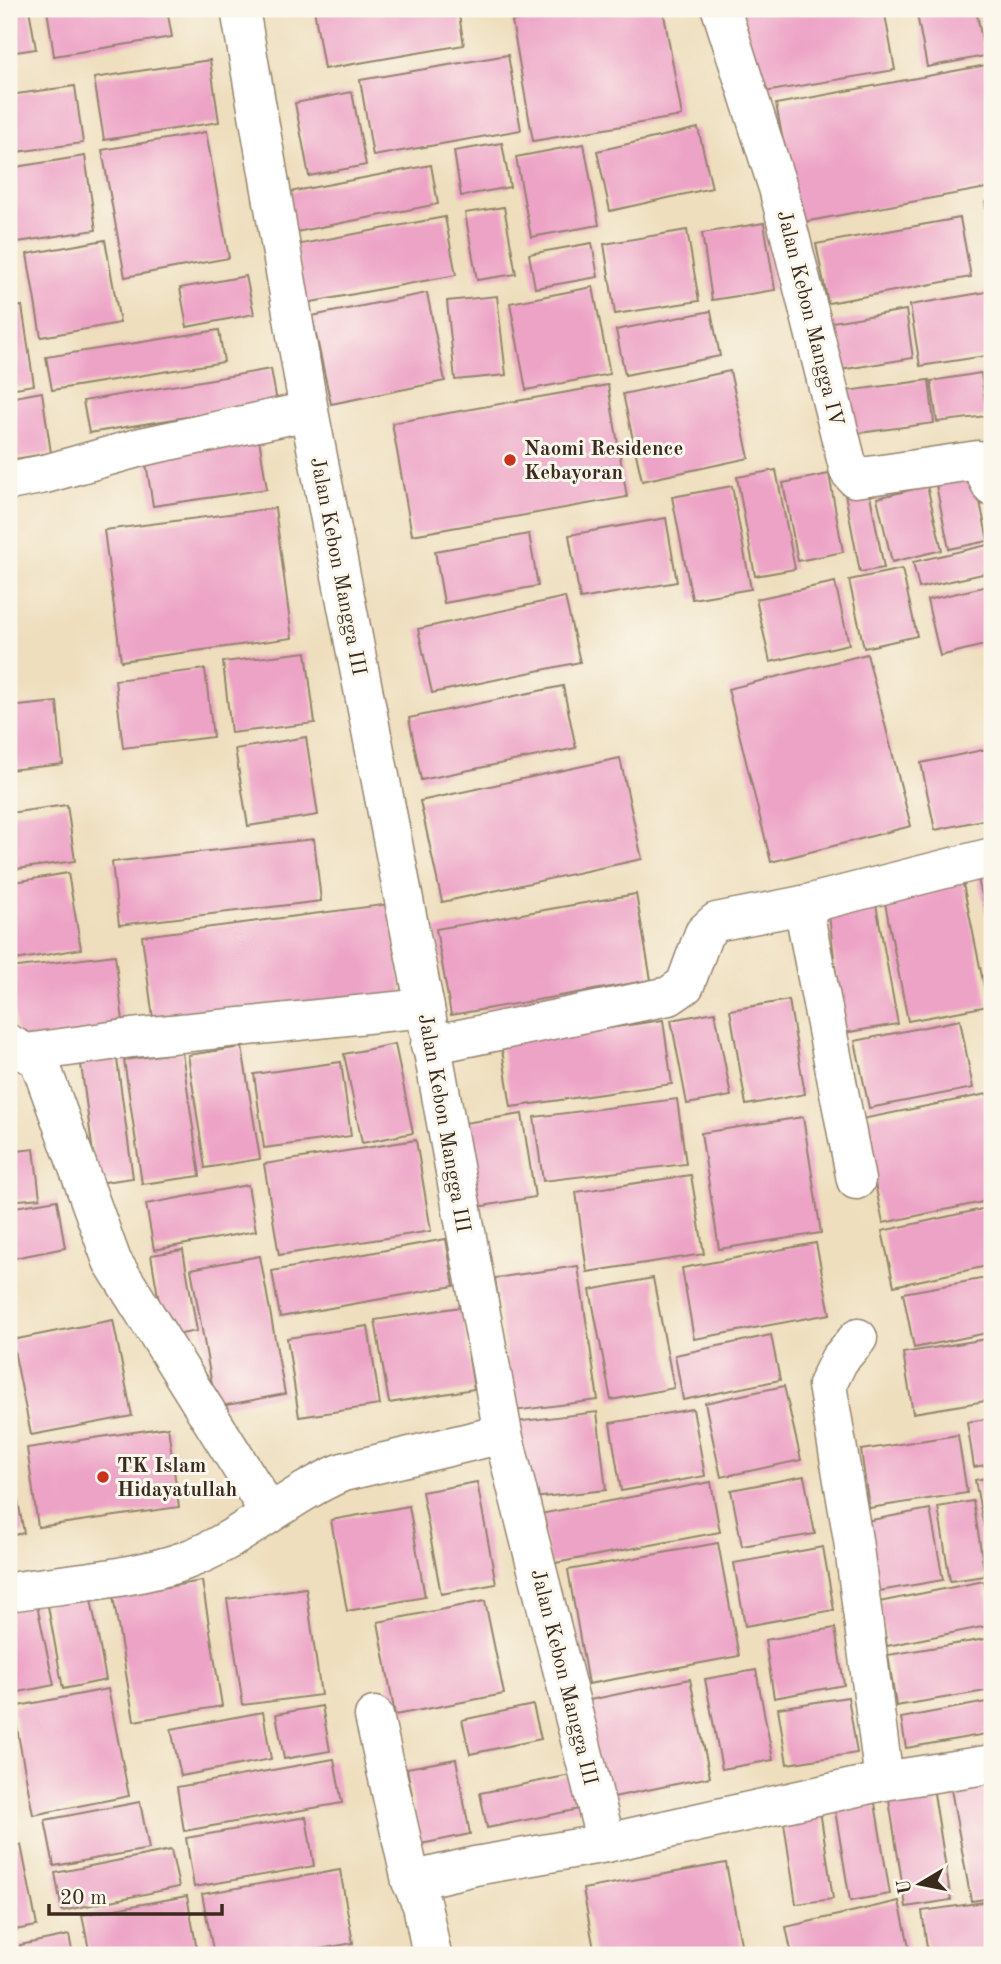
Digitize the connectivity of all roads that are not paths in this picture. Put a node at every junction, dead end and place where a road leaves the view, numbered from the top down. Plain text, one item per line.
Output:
1 (240, 9) edge
2 (721, 9) edge
3 (309, 411) junction
4 (9, 481) edge
5 (992, 487) edge
6 (992, 857) edge
7 (803, 905) junction
8 (425, 1008) junction
9 (430, 1045) junction
10 (22, 1048) edge
11 (856, 1180) dead end
12 (858, 1338) dead end
13 (503, 1434) junction
14 (269, 1512) junction
15 (9, 1592) edge
16 (374, 1716) dead end
17 (992, 1764) edge
18 (884, 1781) junction
19 (606, 1843) junction
20 (411, 1881) junction
21 (432, 1955) edge

1 - 3 street, Jalan Kebon Mangga III
2 - 5 street, Jalan Kebon Mangga IV
3 - 4 street
3 - 8 street, Jalan Kebon Mangga III
6 - 7 street
7 - 9 street
7 - 11 street
8 - 9 street, Jalan Kebon Mangga III
8 - 10 street
9 - 13 street, Jalan Kebon Mangga III
10 - 14 street
12 - 18 street
13 - 14 street
13 - 19 street, Jalan Kebon Mangga III
14 - 15 street
16 - 20 street
17 - 18 street
18 - 19 street
19 - 20 street
20 - 21 street

